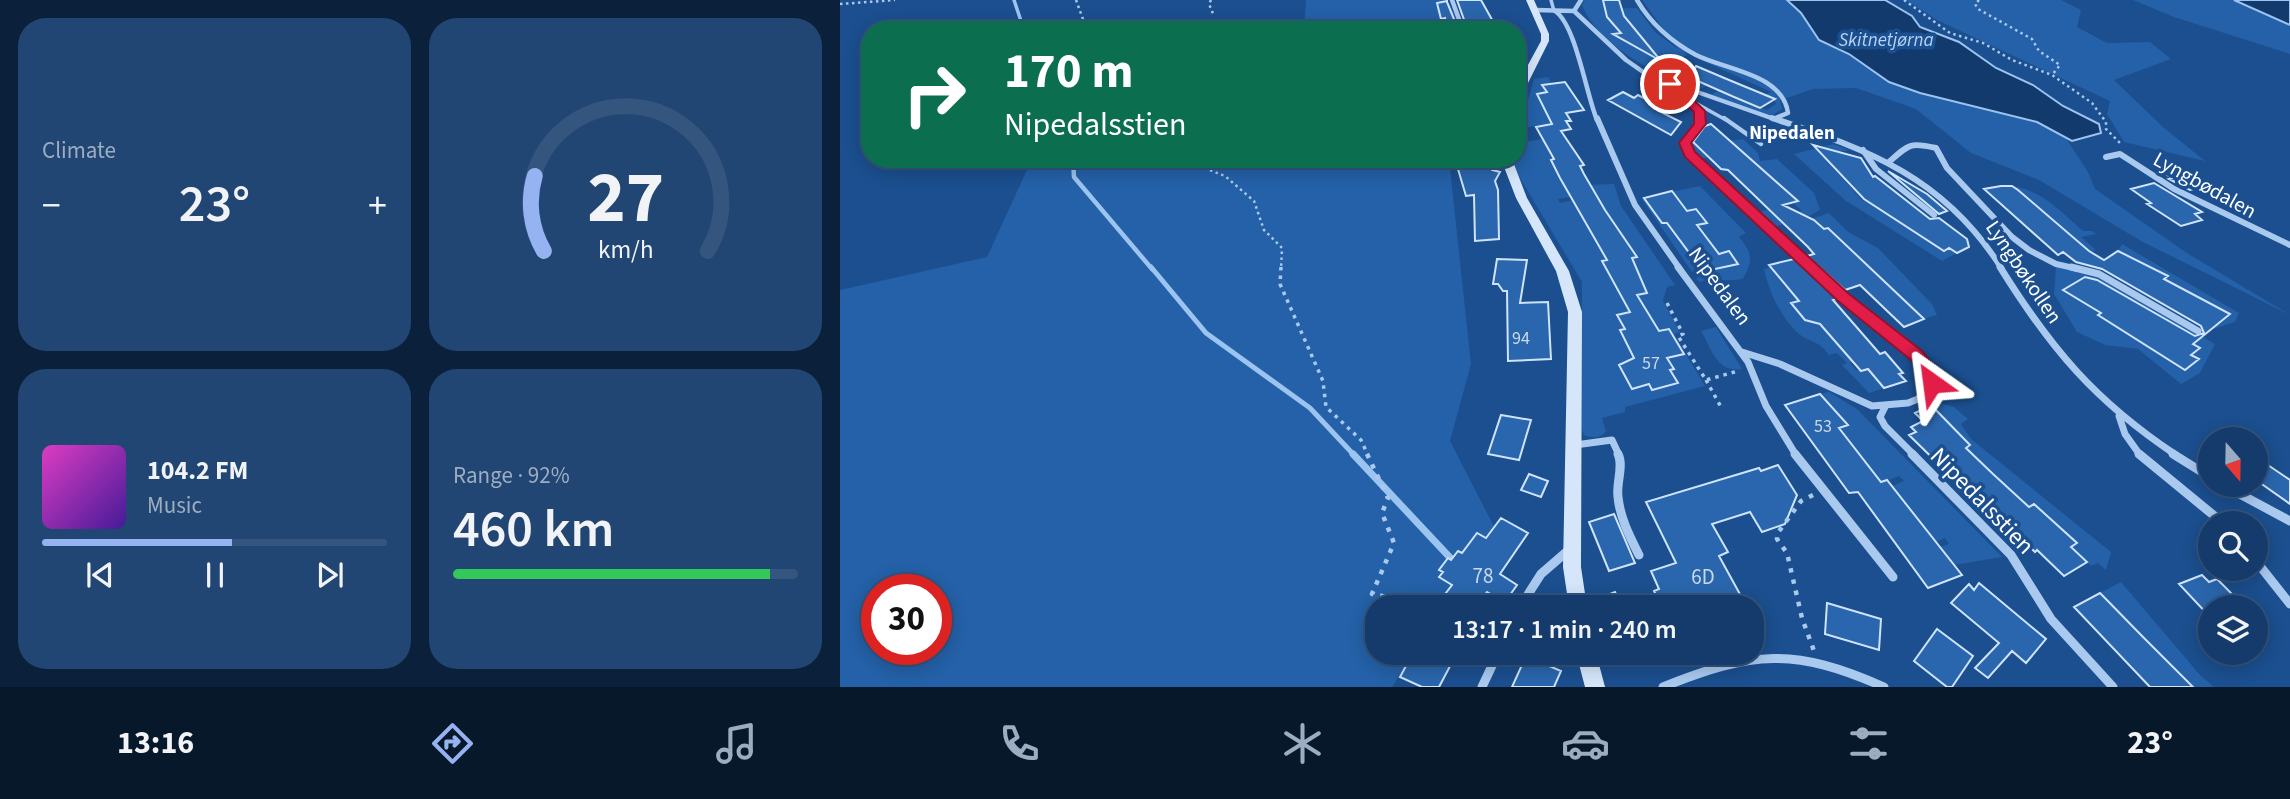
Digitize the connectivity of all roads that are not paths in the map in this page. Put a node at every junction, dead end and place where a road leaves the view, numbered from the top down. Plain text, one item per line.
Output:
1 (1451, 0) edge
2 (1530, 0) edge
3 (1551, 0) edge
4 (1581, 0) edge
5 (1637, 0) edge
6 (1536, 10) junction
7 (1555, 10) junction
8 (1574, 11) junction
9 (1459, 21) edge
10 (1526, 78) edge
11 (1670, 84) junction
12 (1692, 101) junction
13 (1766, 118) junction
14 (1761, 144) dead end
15 (1860, 148) junction
16 (2106, 157) dead end
17 (1889, 162) junction
18 (1509, 168) edge
19 (1934, 215) dead end
20 (2290, 246) edge
21 (2198, 331) dead end
22 (1741, 352) junction
23 (1885, 407) junction
24 (2119, 415) junction
25 (1573, 445) junction
26 (2198, 469) edge
27 (2245, 497) edge
28 (2208, 511) edge
29 (2290, 521) edge
30 (1572, 548) junction
31 (1639, 555) dead end
32 (2268, 576) edge
33 (1893, 577) dead end
34 (1525, 595) edge
35 (1577, 595) edge
36 (2290, 604) edge
37 (1492, 665) edge
38 (1589, 665) edge
39 (1482, 687) edge
40 (1595, 687) edge
41 (1663, 687) edge
42 (1884, 687) edge
43 (2113, 687) edge

1 - 9 street
2 - 6 street
3 - 7 lane, Nipedalen
4 - 8 street
5 - 13 street
6 - 7 street
6 - 10 street
7 - 8 street
7 - 22 street, Nipedalen
8 - 11 street, Lyngbøkollen
11 - 12 street
11 - 13 street, Lyngbøkollen
12 - 14 lane
12 - 23 street
13 - 15 street, Lyngbøkollen
15 - 17 street, Lyngbøkollen
15 - 19 street
16 - 20 street, Lyngbødalen
17 - 21 street, Lyngbøkollen
17 - 24 street, Lyngbøkollen
18 - 25 street
22 - 23 street
22 - 33 street, Nipedalen
23 - 43 street, Nipedalsstien
24 - 26 street, Lyngbøkollen
24 - 28 street, Lyngbøkollen
25 - 30 street
25 - 31 street
27 - 29 street
30 - 34 street
30 - 35 street
32 - 36 street
37 - 39 street
38 - 40 street
41 - 42 street

